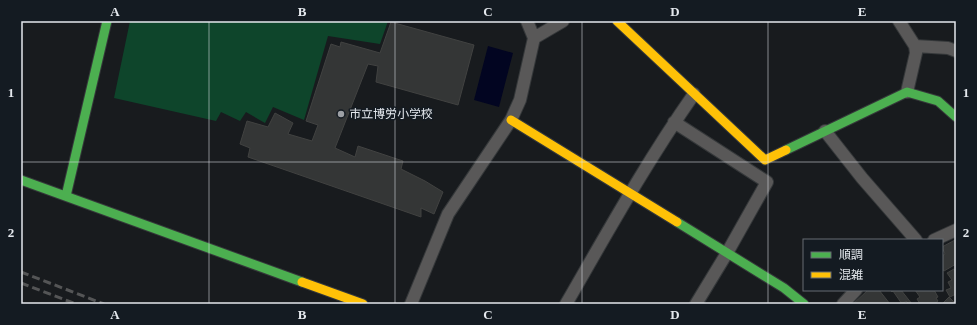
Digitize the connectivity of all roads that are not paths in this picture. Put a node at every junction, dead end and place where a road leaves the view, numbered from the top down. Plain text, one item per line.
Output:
1 (107, 21) edge
2 (527, 21) edge
3 (563, 21) edge
4 (617, 21) edge
5 (899, 21) edge
6 (534, 38) junction
7 (915, 46) junction
8 (956, 51) edge
9 (907, 92) junction
10 (694, 94) junction
11 (956, 117) edge
12 (511, 120) junction
13 (674, 122) junction
14 (825, 131) junction
15 (21, 180) edge
16 (629, 194) junction
17 (66, 196) junction
18 (956, 230) edge
19 (915, 239) edge
20 (936, 239) edge
21 (727, 253) junction
22 (855, 291) edge
23 (363, 304) edge
24 (411, 304) edge
25 (566, 304) edge
26 (696, 304) edge
27 (804, 304) edge
28 (843, 304) edge

1 - 17 street
2 - 6 street
3 - 6 street
4 - 10 street
5 - 7 street
6 - 12 street
7 - 8 street
7 - 9 street
9 - 11 street
9 - 14 street
10 - 13 street
10 - 14 street
12 - 16 street
12 - 24 street
13 - 16 street
13 - 21 street
14 - 19 street
15 - 17 street
16 - 21 street
16 - 25 street
17 - 23 street
18 - 20 street
21 - 26 street
21 - 27 street
22 - 28 street

